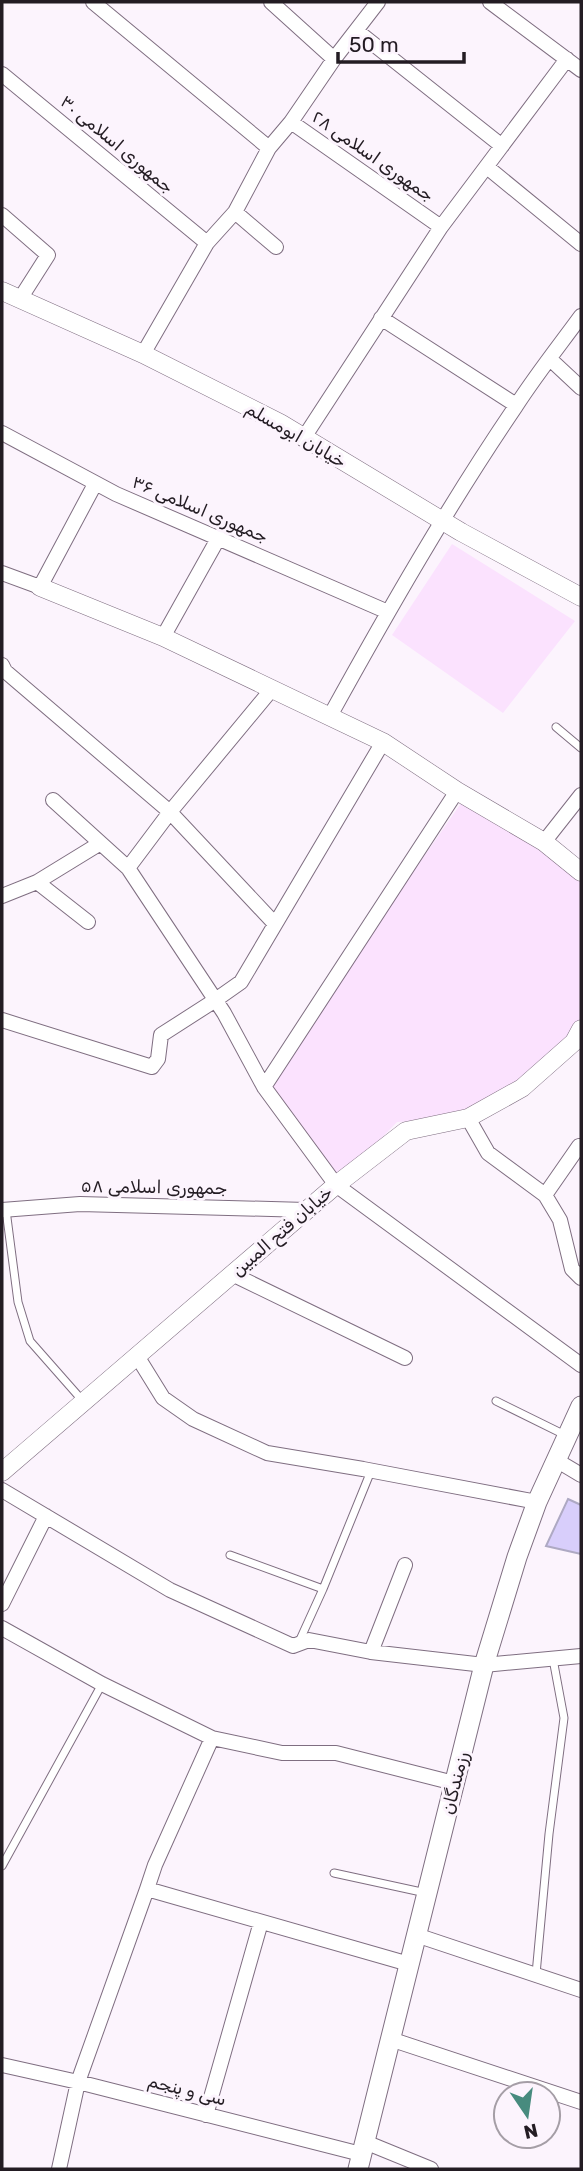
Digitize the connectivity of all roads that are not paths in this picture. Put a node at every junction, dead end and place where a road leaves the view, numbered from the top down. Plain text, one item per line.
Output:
1 (93, 2) edge
2 (271, 2) edge
3 (378, 2) edge
4 (489, 2) edge
5 (357, 31) junction
6 (334, 59) junction
7 (567, 59) junction
8 (581, 70) edge
9 (2, 74) edge
10 (291, 122) junction
11 (502, 146) junction
12 (269, 148) junction
13 (486, 167) junction
14 (235, 212) junction
15 (2, 215) edge
16 (441, 227) junction
17 (207, 243) junction
18 (581, 244) edge
19 (276, 247) dead end
20 (2, 291) edge
21 (20, 299) junction
22 (581, 316) edge
23 (382, 318) junction
24 (143, 354) junction
25 (550, 359) junction
26 (581, 388) edge
27 (516, 405) junction
28 (2, 433) edge
29 (303, 439) junction
30 (95, 484) junction
31 (442, 520) junction
32 (219, 537) junction
33 (4, 577) edge
34 (40, 587) junction
35 (581, 597) edge
36 (388, 612) junction
37 (163, 637) junction
38 (2, 666) edge
39 (272, 689) junction
40 (330, 716) junction
41 (555, 727) dead end
42 (383, 741) junction
43 (581, 748) edge
44 (457, 791) junction
45 (581, 795) edge
46 (53, 800) dead end
47 (170, 812) junction
48 (544, 842) junction
49 (99, 844) junction
50 (128, 869) junction
51 (581, 872) edge
52 (37, 882) junction
53 (2, 896) edge
54 (88, 922) dead end
55 (275, 924) junction
56 (214, 1001) junction
57 (2, 1020) edge
58 (581, 1029) edge
59 (264, 1087) junction
60 (468, 1118) junction
61 (579, 1146) dead end
62 (336, 1185) junction
63 (545, 1195) junction
64 (4, 1210) edge
65 (306, 1210) junction
66 (232, 1274) junction
67 (581, 1278) edge
68 (137, 1356) junction
69 (405, 1358) dead end
70 (581, 1366) edge
71 (496, 1401) dead end
72 (83, 1402) junction
73 (581, 1406) edge
74 (568, 1436) junction
75 (556, 1460) junction
76 (371, 1471) junction
77 (2, 1472) edge
78 (581, 1475) edge
79 (2, 1490) edge
80 (537, 1502) junction
81 (46, 1516) junction
82 (230, 1555) dead end
83 (405, 1565) dead end
84 (323, 1588) junction
85 (2, 1604) edge
86 (2, 1628) edge
87 (298, 1644) junction
88 (371, 1652) junction
89 (581, 1656) edge
90 (553, 1658) junction
91 (484, 1665) junction
92 (102, 1684) junction
93 (212, 1738) junction
94 (454, 1783) junction
95 (2, 1866) edge
96 (334, 1873) dead end
97 (147, 1889) junction
98 (427, 1893) junction
99 (261, 1922) junction
100 (416, 1935) junction
101 (409, 1964) junction
102 (536, 1974) junction
103 (581, 1990) edge
104 (390, 2039) junction
105 (2, 2065) edge
106 (78, 2082) junction
107 (581, 2102) edge
108 (206, 2115) junction
109 (361, 2155) edge
110 (59, 2169) edge
111 (431, 2169) edge

1 - 12 street
2 - 6 street
3 - 5 street
4 - 7 street
5 - 6 street
5 - 11 street
6 - 10 street
7 - 8 street
7 - 11 street
9 - 17 street, جمهوری اسلامی ۳۰
10 - 12 street, جمهوری اسلامی ۲۸
10 - 16 street, جمهوری اسلامی ۲۸
11 - 13 street
12 - 14 street, جمهوری اسلامی ۲۸
13 - 16 street
13 - 18 street
14 - 17 street, جمهوری اسلامی ۲۸
14 - 19 street
15 - 21 street
16 - 23 street, جمهوری اسلامی ۲۸
17 - 24 street, جمهوری اسلامی ۲۸
20 - 21 street, خیابان ابومسلم
21 - 24 street, خیابان ابومسلم
22 - 25 street
23 - 27 street
23 - 29 street, جمهوری اسلامی ۲۸
24 - 29 street, خیابان ابومسلم
25 - 26 street
25 - 27 street
27 - 31 street
28 - 30 street, جمهوری اسلامی ۳۶
29 - 31 street, خیابان ابومسلم
30 - 32 street, جمهوری اسلامی ۳۶
30 - 34 street
31 - 35 street, خیابان ابومسلم
31 - 36 street
32 - 36 street, جمهوری اسلامی ۳۶
32 - 37 street
33 - 34 street
34 - 37 street
36 - 40 street
37 - 39 street
38 - 47 street
39 - 40 street
39 - 47 street
40 - 42 street
41 - 43 lane
42 - 44 street
42 - 55 street
44 - 48 street
44 - 59 street
45 - 48 street
46 - 49 street
47 - 50 street
47 - 55 street
48 - 51 street
49 - 50 street
49 - 52 street
50 - 56 street
52 - 53 street
52 - 54 street
55 - 56 street
56 - 57 street
56 - 59 street
58 - 60 street, خیابان فتح المبین
59 - 62 street
60 - 62 street, خیابان فتح المبین
60 - 63 street
61 - 63 street
62 - 65 street, خیابان فتح المبین
62 - 70 street
63 - 67 street
64 - 65 street, جمهوری اسلامی ۵۸
64 - 72 lane
65 - 66 street, خیابان فتح المبین
66 - 68 street, خیابان فتح المبین
66 - 69 street
68 - 72 street, خیابان فتح المبین
68 - 76 street
71 - 74 lane
72 - 77 street, خیابان فتح المبین
73 - 74 main road, رزمندگان
74 - 75 main road, رزمندگان
75 - 78 street
75 - 80 main road, رزمندگان
76 - 80 street
76 - 84 lane
79 - 81 street
80 - 91 main road, رزمندگان
81 - 85 street
81 - 87 street
82 - 84 lane
83 - 88 street
84 - 87 lane
86 - 92 street
87 - 88 street
88 - 91 street
89 - 90 street
90 - 91 street
90 - 102 lane
91 - 94 main road, رزمندگان
92 - 93 street
92 - 95 lane
93 - 94 street
93 - 97 street
94 - 98 main road, رزمندگان
96 - 98 lane
97 - 99 street
97 - 106 street
98 - 100 main road, رزمندگان
99 - 101 street
99 - 108 street
100 - 101 main road, رزمندگان
100 - 102 street
101 - 104 main road, رزمندگان
102 - 103 street
104 - 107 street
104 - 109 main road, رزمندگان
105 - 106 street, سی و پنجم
106 - 108 street, سی و پنجم
106 - 110 street
108 - 109 street, سی و پنجم
109 - 111 street, سی و پنجم

